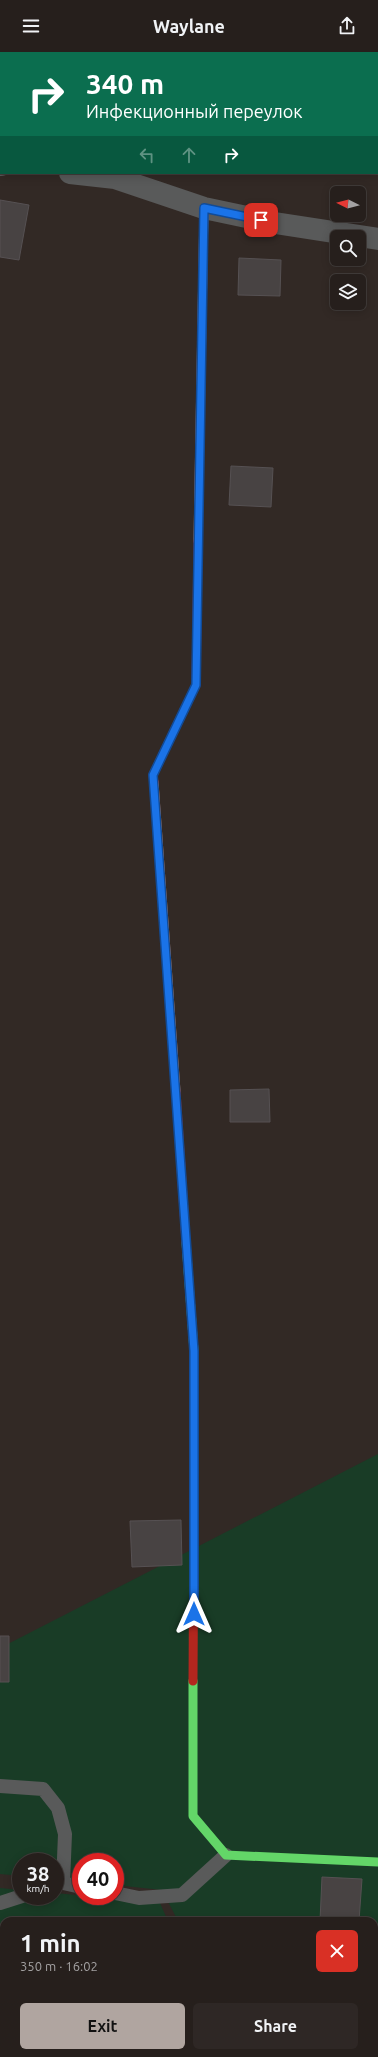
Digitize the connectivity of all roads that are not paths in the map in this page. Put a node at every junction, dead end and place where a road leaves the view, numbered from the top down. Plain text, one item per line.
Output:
1 (87, 174) edge
2 (121, 176) edge
3 (204, 208) junction
4 (378, 239) edge
5 (0, 1786) edge
6 (63, 1853) edge
7 (226, 1855) junction
8 (378, 1862) edge
9 (124, 1896) edge
10 (12, 1899) edge
11 (0, 1903) edge

1 - 2 street
2 - 3 street
3 - 4 street
3 - 7 street
5 - 6 lane
7 - 8 street
7 - 9 lane
10 - 11 lane

